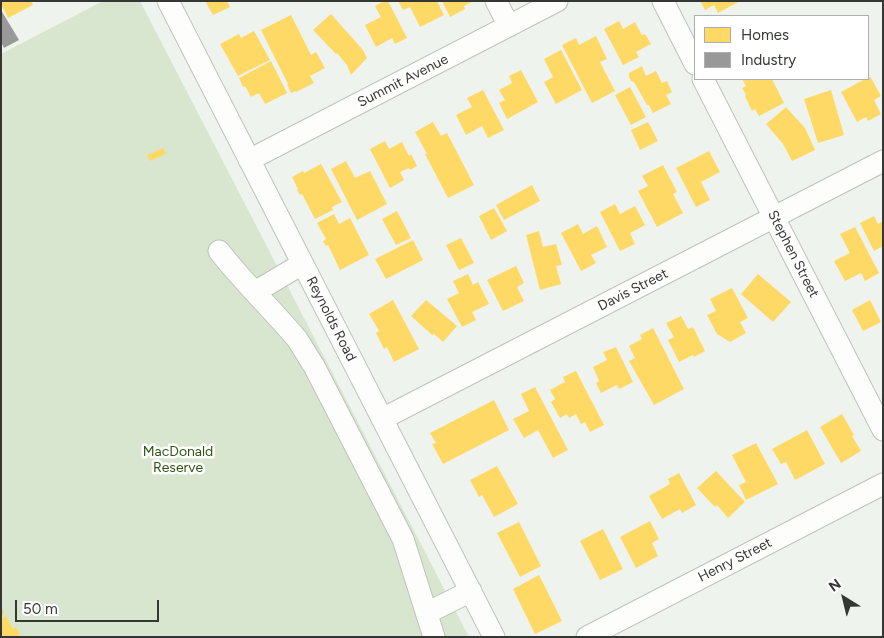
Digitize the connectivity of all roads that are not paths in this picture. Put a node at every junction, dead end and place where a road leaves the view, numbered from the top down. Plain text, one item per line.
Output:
1 (168, 1) edge
2 (496, 1) edge
3 (557, 1) edge
4 (663, 1) edge
5 (509, 26) junction
6 (694, 62) edge
7 (704, 80) edge
8 (249, 160) junction
9 (883, 161) edge
10 (774, 218) junction
11 (219, 251) dead end
12 (302, 264) junction
13 (255, 292) junction
14 (382, 419) junction
15 (883, 430) edge
16 (883, 484) edge
17 (471, 591) junction
18 (427, 613) junction
19 (434, 637) edge
20 (494, 637) edge
21 (587, 637) edge

1 - 8 street, Reynolds Road
2 - 5 street
3 - 5 street, Summit Avenue
4 - 6 street
5 - 8 street, Summit Avenue
7 - 10 street, Stephen Street
8 - 12 street, Reynolds Road
9 - 10 street, Davis Street
10 - 14 street, Davis Street
10 - 15 street, Stephen Street
11 - 13 street
12 - 13 street
12 - 14 street, Reynolds Road
13 - 18 street
14 - 17 street, Reynolds Road
16 - 21 street, Henry Street
17 - 18 street
17 - 20 street, Reynolds Road
18 - 19 street

